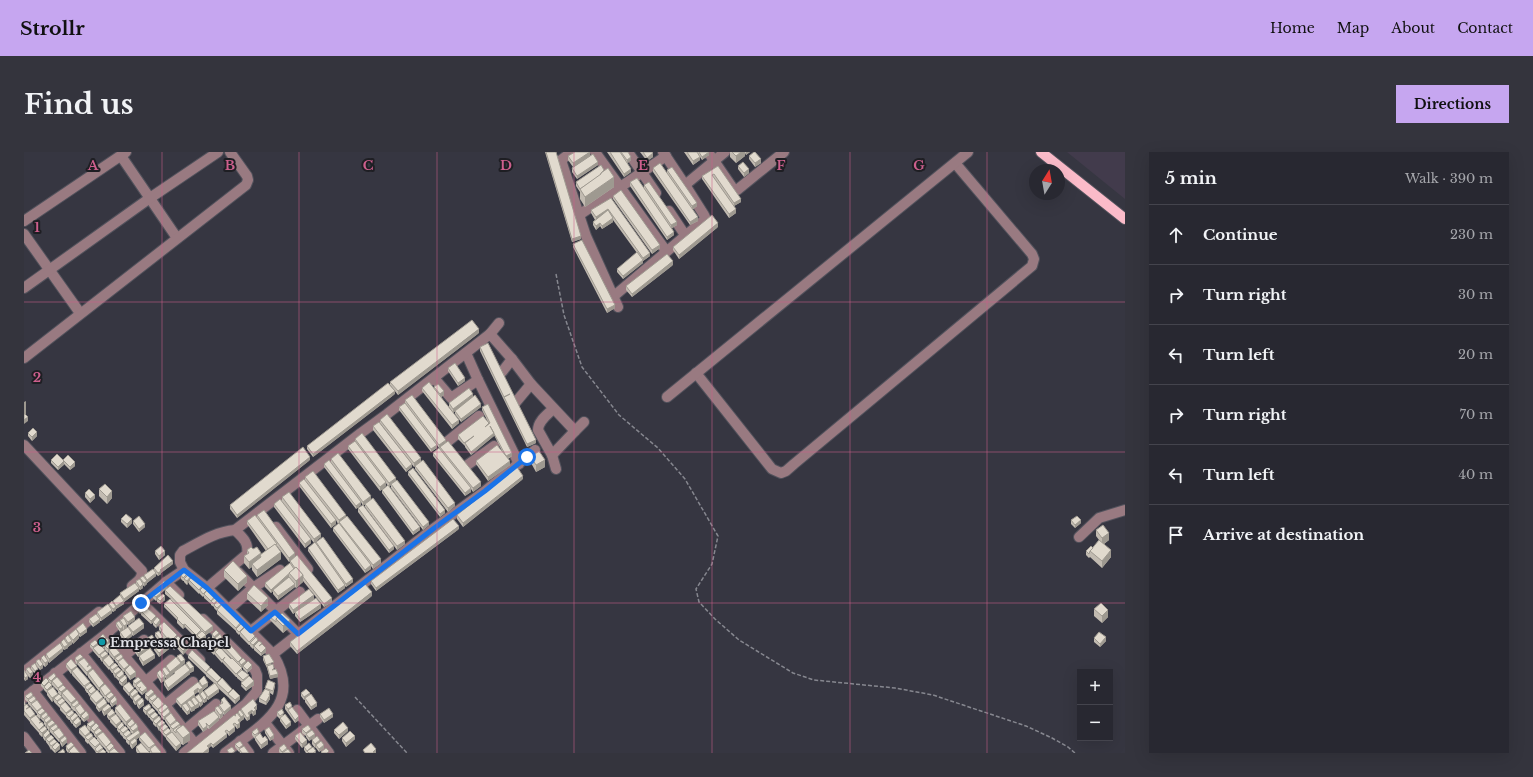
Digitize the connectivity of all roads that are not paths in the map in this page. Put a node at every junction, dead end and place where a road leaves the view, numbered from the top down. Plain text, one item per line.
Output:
1 (218, 152) edge
2 (230, 152) edge
3 (572, 152) edge
4 (595, 152) edge
5 (628, 152) edge
6 (708, 152) edge
7 (725, 152) edge
8 (784, 152) edge
9 (968, 152) edge
10 (1041, 152) edge
11 (123, 154) edge
12 (664, 154) edge
13 (559, 156) edge
14 (714, 161) junction
15 (955, 163) junction
16 (642, 172) junction
17 (685, 184) junction
18 (620, 187) junction
19 (150, 198) junction
20 (579, 215) junction
21 (1125, 219) edge
22 (24, 221) edge
23 (24, 234) edge
24 (685, 235) junction
25 (177, 238) junction
26 (666, 251) junction
27 (49, 269) junction
28 (24, 288) edge
29 (614, 296) junction
30 (618, 307) dead end
31 (80, 313) junction
32 (500, 323) dead end
33 (490, 334) junction
34 (466, 353) junction
35 (24, 358) edge
36 (512, 359) junction
37 (502, 372) edge
38 (696, 373) junction
39 (434, 378) junction
40 (478, 380) junction
41 (532, 384) junction
42 (667, 397) dead end
43 (516, 402) edge
44 (553, 409) junction
45 (479, 416) dead end
46 (584, 422) dead end
47 (575, 430) junction
48 (447, 442) edge
49 (24, 445) edge
50 (494, 446) edge
51 (535, 450) dead end
52 (552, 455) junction
53 (519, 464) junction
54 (466, 466) edge
55 (556, 468) dead end
56 (261, 508) junction
57 (1125, 510) edge
58 (235, 530) junction
59 (1079, 537) dead end
60 (232, 566) junction
61 (184, 570) junction
62 (280, 570) edge
63 (312, 575) edge
64 (166, 582) junction
65 (207, 588) junction
66 (253, 588) junction
67 (300, 592) dead end
68 (122, 594) edge
69 (141, 603) junction
70 (110, 604) edge
71 (229, 609) junction
72 (275, 612) junction
73 (251, 631) junction
74 (106, 634) junction
75 (298, 634) junction
76 (149, 637) edge
77 (81, 653) junction
78 (274, 654) junction
79 (124, 656) junction
80 (171, 660) edge
81 (207, 667) edge
82 (24, 672) edge
83 (56, 673) junction
84 (145, 682) junction
85 (193, 682) dead end
86 (33, 691) junction
87 (24, 698) edge
88 (216, 704) dead end
89 (165, 705) junction
90 (297, 710) dead end
91 (318, 719) dead end
92 (265, 723) junction
93 (308, 726) junction
94 (185, 730) junction
95 (240, 741) junction
96 (195, 744) junction
97 (286, 749) edge
98 (82, 753) edge
99 (120, 753) edge
100 (161, 753) edge
101 (184, 753) edge
102 (225, 753) edge
103 (249, 753) edge
104 (273, 753) edge
105 (329, 753) edge

1 - 19 street
2 - 25 street
3 - 13 street
4 - 18 street
5 - 16 street
6 - 14 street
7 - 14 street
8 - 14 street
9 - 15 street
10 - 21 main road
11 - 19 street
11 - 22 street
12 - 16 street
12 - 17 street
13 - 20 street
14 - 17 street
15 - 38 street
15 - 38 street
16 - 18 street
16 - 24 street
17 - 24 street
18 - 20 street
18 - 26 street
19 - 25 street
19 - 27 street
20 - 29 street
23 - 27 street
24 - 26 street
25 - 31 street
26 - 29 street
27 - 28 street
27 - 31 street
29 - 30 street
31 - 35 street
32 - 33 street
33 - 34 street
33 - 36 street
34 - 39 street
34 - 40 street
36 - 37 street
36 - 41 street
38 - 42 street
39 - 40 street
39 - 56 street
40 - 53 street
41 - 43 street
41 - 44 street
44 - 47 street
44 - 52 street
45 - 48 street
46 - 47 street
47 - 52 street
49 - 68 street
50 - 54 street
51 - 53 street
52 - 55 street
53 - 75 street
56 - 58 street
56 - 63 street
57 - 59 street
58 - 60 street
58 - 61 street
60 - 65 street
60 - 66 street
61 - 64 street
61 - 65 street
62 - 66 street
64 - 69 street
64 - 96 street
65 - 71 street
66 - 71 street
66 - 72 street
67 - 72 street
69 - 74 street
69 - 81 street
70 - 82 street
71 - 73 street
72 - 73 street
72 - 75 street
73 - 78 street
74 - 77 street
74 - 79 street
75 - 78 street
76 - 79 street
77 - 83 street
77 - 100 street
78 - 92 street
79 - 84 street
80 - 84 street
83 - 86 street
83 - 99 street
84 - 89 street
85 - 89 street
86 - 87 street
86 - 98 street
88 - 94 street
89 - 94 street
90 - 93 street
91 - 93 street
92 - 95 street
92 - 97 street
93 - 97 street
93 - 105 street
94 - 96 street
95 - 102 street
95 - 103 street
96 - 101 street
97 - 104 street

